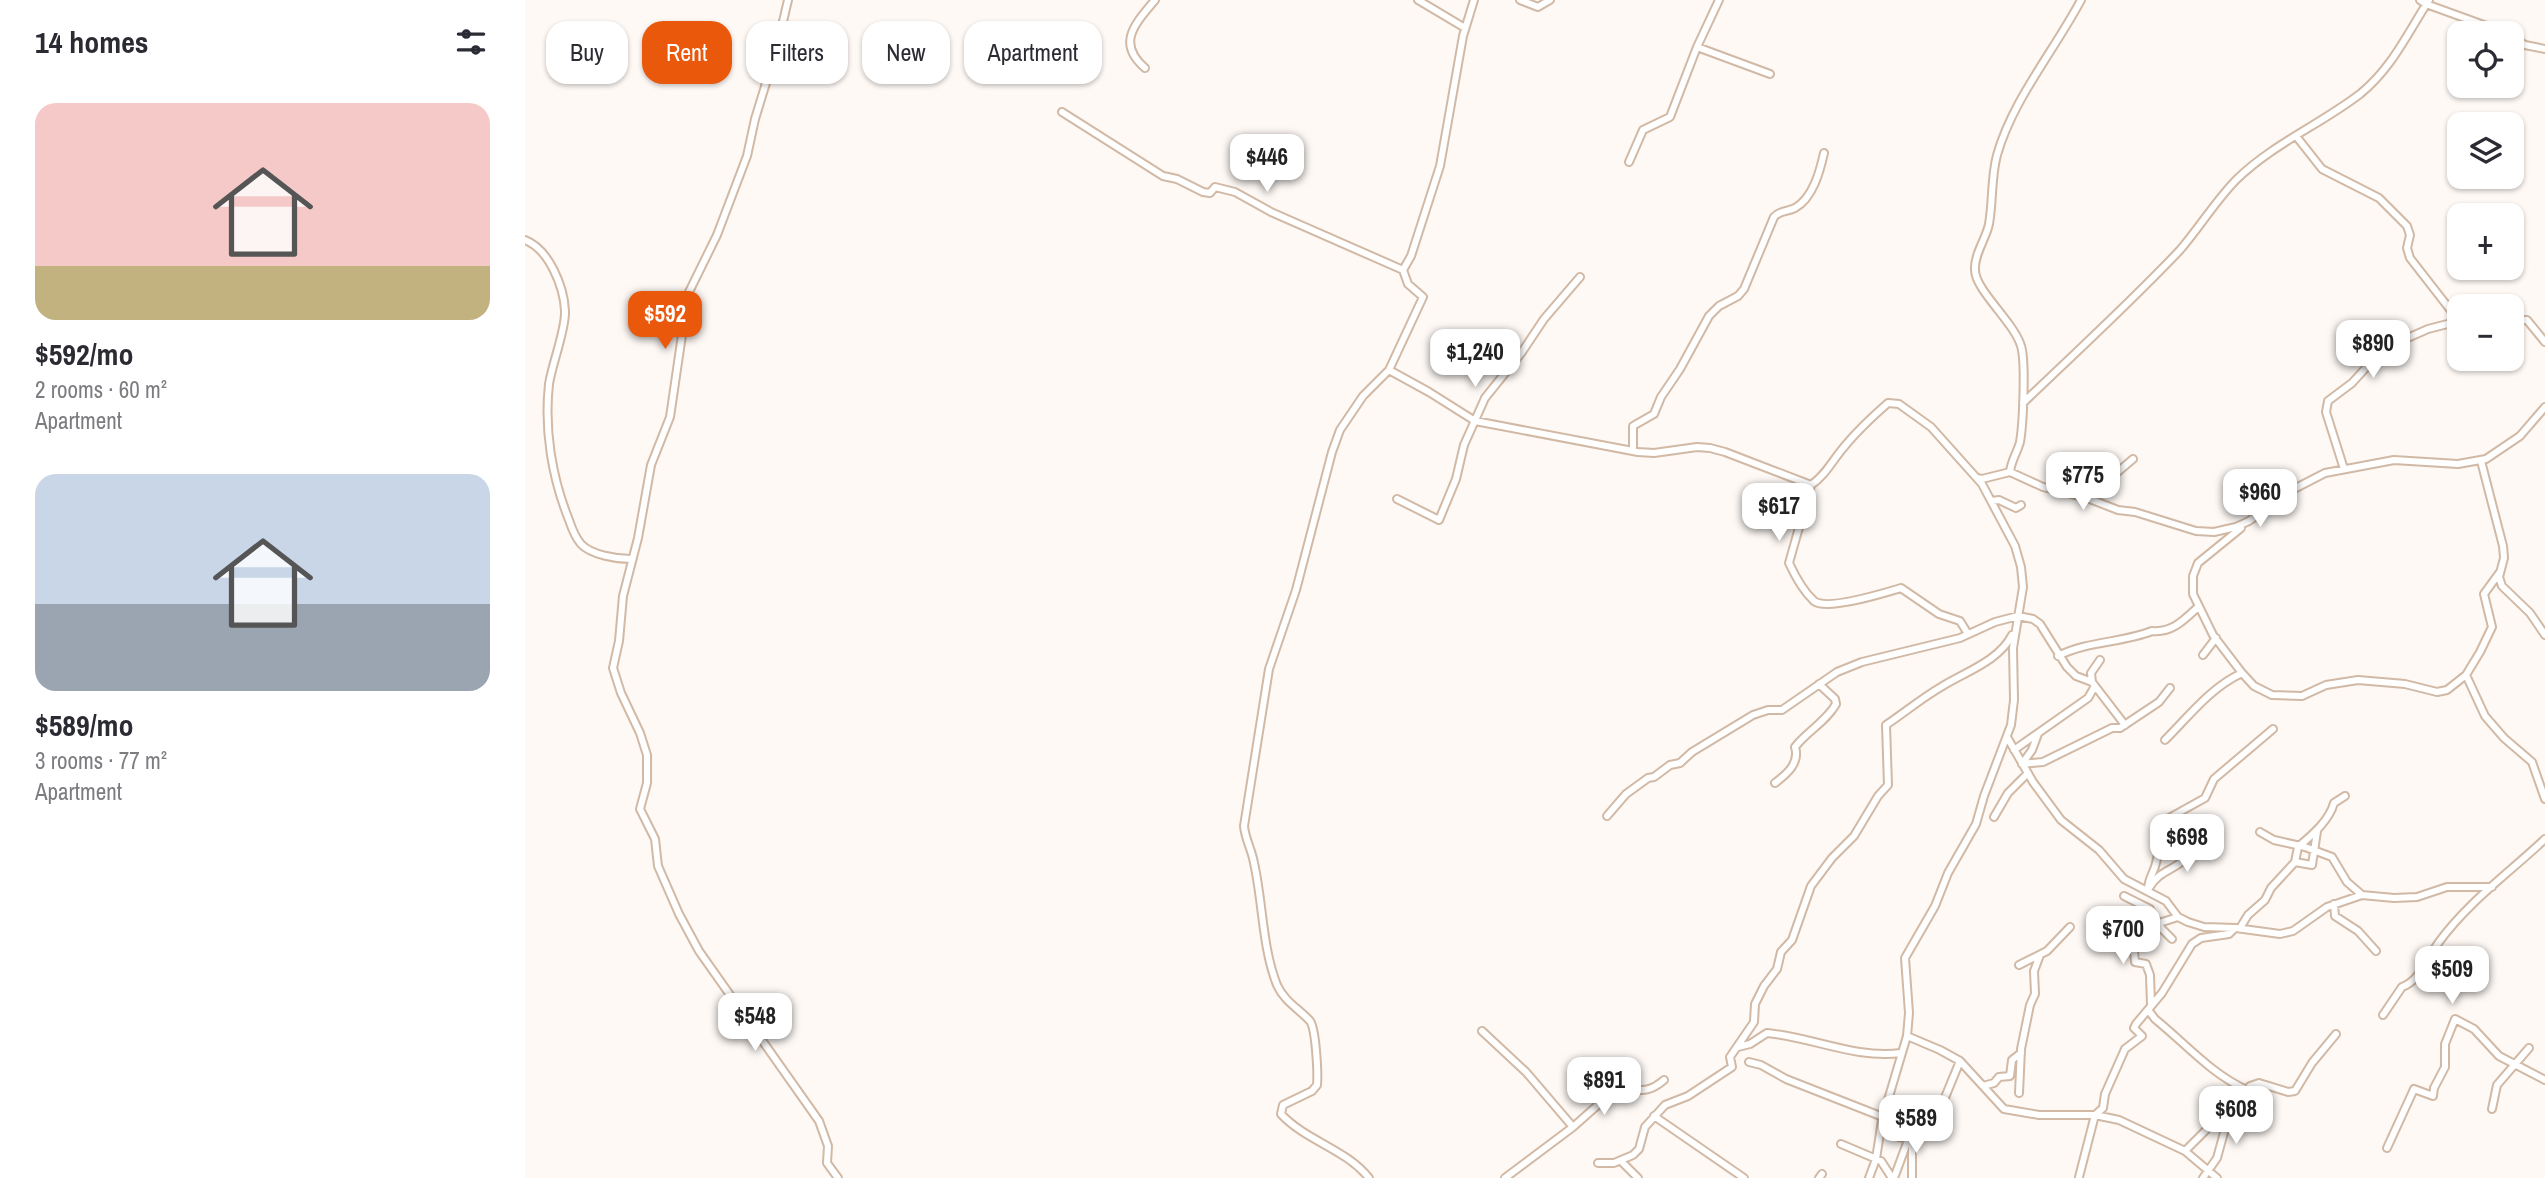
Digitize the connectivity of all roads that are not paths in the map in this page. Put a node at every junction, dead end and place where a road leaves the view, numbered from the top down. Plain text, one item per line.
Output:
1 (787, 0) edge
2 (1155, 0) edge
3 (1418, 0) edge
4 (1474, 0) edge
5 (1520, 0) edge
6 (1550, 0) edge
7 (1719, 0) edge
8 (2081, 0) edge
9 (2425, 1) edge
10 (2476, 21) edge
11 (1465, 28) junction
12 (2524, 44) edge
13 (1697, 47) junction
14 (2545, 49) edge
15 (1145, 68) dead end
16 (1770, 74) dead end
17 (1062, 112) dead end
18 (2296, 136) junction
19 (1824, 153) dead end
20 (1629, 162) dead end
21 (525, 240) edge
22 (1402, 270) junction
23 (1580, 277) dead end
24 (2447, 306) edge
25 (2524, 320) edge
26 (2447, 324) edge
27 (2545, 342) edge
28 (1389, 370) junction
29 (2023, 403) junction
30 (2545, 407) edge
31 (1475, 421) junction
32 (1633, 451) junction
33 (2133, 459) dead end
34 (2481, 461) junction
35 (2344, 468) junction
36 (2010, 472) junction
37 (1975, 477) junction
38 (1811, 485) junction
39 (2087, 498) junction
40 (1397, 499) dead end
41 (1992, 500) junction
42 (2021, 505) dead end
43 (2249, 521) junction
44 (631, 559) junction
45 (2500, 572) junction
46 (2198, 607) junction
47 (2018, 616) junction
48 (2015, 631) junction
49 (1968, 634) junction
50 (2545, 635) edge
51 (2216, 638) junction
52 (2203, 655) dead end
53 (2058, 656) junction
54 (2099, 660) dead end
55 (2242, 673) junction
56 (2466, 675) junction
57 (1819, 684) junction
58 (2094, 684) junction
59 (2170, 688) dead end
60 (2125, 725) junction
61 (2273, 729) dead end
62 (2038, 734) junction
63 (2007, 737) junction
64 (2165, 740) dead end
65 (2014, 750) junction
66 (2022, 764) junction
67 (2028, 773) junction
68 (1775, 783) dead end
69 (2345, 796) dead end
70 (2545, 799) edge
71 (1607, 816) dead end
72 (1994, 817) dead end
73 (2317, 831) junction
74 (2260, 832) dead end
75 (2545, 839) edge
76 (2196, 841) dead end
77 (2298, 847) junction
78 (2315, 851) junction
79 (2295, 862) junction
80 (2492, 887) junction
81 (2355, 889) junction
82 (2148, 890) junction
83 (2362, 895) junction
84 (2124, 896) dead end
85 (2351, 898) junction
86 (2334, 905) junction
87 (2178, 917) junction
88 (2105, 923) dead end
89 (2159, 923) junction
90 (2070, 927) dead end
91 (2238, 928) junction
92 (2172, 939) dead end
93 (2376, 951) dead end
94 (2040, 955) junction
95 (2019, 965) dead end
96 (2150, 1008) junction
97 (2383, 1015) dead end
98 (1482, 1031) dead end
99 (2336, 1034) dead end
100 (1907, 1036) junction
101 (1738, 1047) junction
102 (2529, 1048) dead end
103 (2021, 1053) junction
104 (1901, 1054) junction
105 (1960, 1061) junction
106 (1749, 1062) dead end
107 (2515, 1065) junction
108 (1664, 1080) dead end
109 (2545, 1080) edge
110 (1983, 1086) junction
111 (2246, 1090) junction
112 (2019, 1093) dead end
113 (2231, 1107) junction
114 (2492, 1109) dead end
115 (1939, 1112) dead end
116 (2095, 1115) junction
117 (1654, 1116) junction
118 (1882, 1119) junction
119 (1914, 1124) dead end
120 (1573, 1127) junction
121 (1907, 1138) junction
122 (1841, 1144) dead end
123 (2387, 1148) dead end
124 (2185, 1151) junction
125 (1876, 1159) junction
126 (1621, 1161) junction
127 (1598, 1163) dead end
128 (2206, 1175) edge
129 (2079, 1177) edge
130 (838, 1178) edge
131 (1369, 1178) edge
132 (1504, 1178) edge
133 (1638, 1178) edge
134 (1744, 1178) edge
135 (1869, 1178) edge
136 (1893, 1178) edge
137 (1912, 1178) edge
138 (2217, 1178) edge

1 - 44 street
2 - 15 street
3 - 11 street
4 - 11 street
5 - 6 street
7 - 13 street
8 - 29 street
9 - 10 street
9 - 18 street
11 - 22 street
12 - 14 street
13 - 16 street
13 - 20 street
17 - 22 street
18 - 24 street
18 - 29 street
19 - 32 street
21 - 44 street
22 - 28 street
23 - 31 street
25 - 27 street
26 - 35 street
28 - 31 street
28 - 131 street
29 - 36 street
30 - 34 street
31 - 32 street
31 - 40 street
32 - 38 street
33 - 39 street
34 - 35 street
34 - 45 street
35 - 43 street
36 - 37 street
36 - 39 street
37 - 38 street
37 - 41 street
38 - 49 street
39 - 43 street
41 - 42 street
41 - 47 street
43 - 46 street
44 - 130 street
45 - 50 street
45 - 56 street
46 - 51 street
46 - 53 street
47 - 48 street
47 - 49 street
47 - 53 street
48 - 63 street
48 - 101 street
49 - 57 street
51 - 52 street
51 - 55 street
53 - 58 street
54 - 58 street
55 - 56 street
55 - 64 street
56 - 70 street
57 - 68 street
57 - 71 street
58 - 60 street
58 - 62 street
59 - 60 street
60 - 66 street
61 - 82 street
62 - 65 street
62 - 66 street
63 - 65 street
63 - 100 street
65 - 66 street
66 - 67 street
67 - 72 street
67 - 82 street
69 - 73 street
73 - 77 street
73 - 78 street
74 - 77 street
75 - 80 street
76 - 82 street
77 - 78 street
77 - 79 street
78 - 79 street
78 - 81 street
79 - 91 street
80 - 83 street
80 - 97 street
81 - 83 street
81 - 85 street
82 - 87 street
83 - 85 street
84 - 89 street
85 - 86 street
86 - 91 street
86 - 93 street
87 - 89 street
87 - 91 street
88 - 96 street
89 - 92 street
90 - 94 street
91 - 96 street
94 - 95 street
94 - 103 street
96 - 111 street
96 - 116 street
98 - 120 street
99 - 111 street
100 - 104 street
100 - 105 street
101 - 104 street
101 - 117 street
102 - 107 street
103 - 110 street
103 - 112 street
104 - 118 street
105 - 110 street
105 - 115 street
106 - 118 street
107 - 109 street
107 - 114 street
107 - 123 street
108 - 120 street
110 - 116 street
111 - 113 street
113 - 124 street
113 - 128 street
116 - 124 street
116 - 129 street
117 - 126 street
117 - 134 street
118 - 121 street
118 - 125 street
119 - 121 street
120 - 132 street
121 - 136 street
121 - 137 street
122 - 125 street
124 - 128 street
125 - 135 street
125 - 136 street
126 - 127 street
126 - 133 street
128 - 138 street

